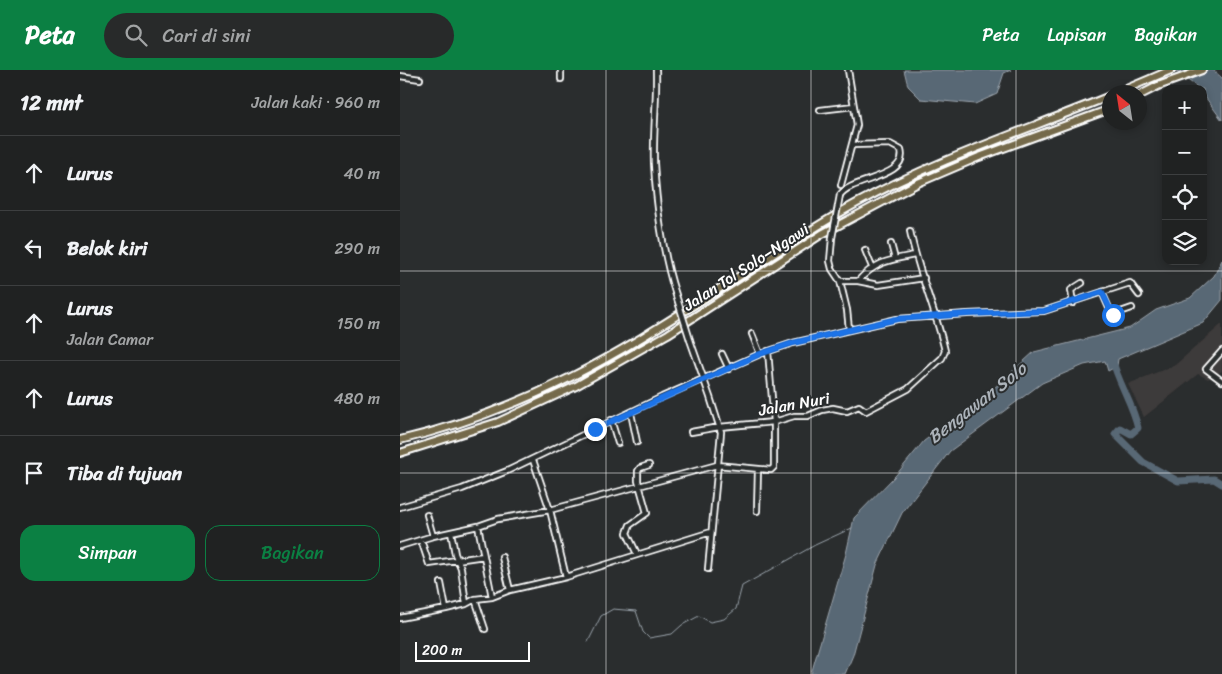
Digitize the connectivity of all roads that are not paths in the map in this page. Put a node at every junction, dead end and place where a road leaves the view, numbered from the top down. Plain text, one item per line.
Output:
1 (561, 70) edge
2 (656, 70) edge
3 (848, 70) edge
4 (1171, 70) edge
5 (1202, 70) edge
6 (400, 76) edge
7 (420, 79) dead end
8 (561, 79) dead end
9 (1136, 85) edge
10 (1147, 92) edge
11 (1102, 99) edge
12 (854, 106) junction
13 (820, 110) dead end
14 (1102, 111) edge
15 (852, 145) junction
16 (841, 185) dead end
17 (910, 231) dead end
18 (891, 244) dead end
19 (865, 250) dead end
20 (915, 255) junction
21 (895, 259) junction
22 (872, 267) junction
23 (924, 278) junction
24 (840, 281) junction
25 (858, 281) junction
26 (1082, 283) dead end
27 (1102, 292) junction
28 (1139, 295) dead end
29 (1073, 302) junction
30 (1132, 308) dead end
31 (936, 317) junction
32 (849, 329) junction
33 (752, 334) dead end
34 (768, 351) junction
35 (1222, 351) edge
36 (722, 354) dead end
37 (760, 354) junction
38 (729, 369) junction
39 (704, 379) junction
40 (1222, 382) edge
41 (631, 413) junction
42 (611, 420) junction
43 (774, 422) junction
44 (719, 427) junction
45 (691, 432) dead end
46 (400, 440) edge
47 (618, 442) dead end
48 (638, 442) dead end
49 (400, 453) edge
50 (533, 460) junction
51 (649, 465) dead end
52 (717, 465) junction
53 (758, 469) junction
54 (640, 486) junction
55 (400, 507) edge
56 (550, 510) junction
57 (757, 512) dead end
58 (427, 515) dead end
59 (478, 526) junction
60 (451, 532) junction
61 (711, 532) junction
62 (433, 536) junction
63 (421, 540) junction
64 (400, 546) edge
65 (636, 554) junction
66 (484, 556) junction
67 (502, 557) dead end
68 (458, 560) junction
69 (708, 569) dead end
70 (566, 577) junction
71 (441, 583) dead end
72 (510, 590) junction
73 (492, 597) junction
74 (475, 599) junction
75 (466, 604) junction
76 (446, 609) junction
77 (400, 618) edge
78 (485, 629) dead end

1 - 8 street
2 - 39 street, bridge
3 - 12 street
4 - 9 highway
5 - 10 highway
6 - 7 street
11 - 46 highway, Jalan Tol Solo–Ngawi
12 - 13 street
12 - 15 street
14 - 49 highway, Jalan Tol Solo–Ngawi
15 - 16 street
15 - 24 street, bridge
17 - 20 street
18 - 21 street
19 - 22 street
20 - 21 street
20 - 23 street
21 - 22 street
22 - 25 street
23 - 25 street
23 - 31 street
24 - 25 street
24 - 32 street
26 - 29 street
27 - 28 street
27 - 29 street
27 - 30 street
29 - 31 street
31 - 32 street
31 - 43 street, Jalan Nuri
32 - 34 street
33 - 37 street
34 - 37 street
34 - 43 street
35 - 40 street
36 - 38 street
37 - 38 street
38 - 39 street
39 - 41 street
39 - 44 street
41 - 42 street
41 - 48 street
42 - 47 street
42 - 50 street
43 - 44 street, Jalan Nuri
43 - 53 street
44 - 45 street, Jalan Nuri
44 - 52 street
50 - 55 street
50 - 56 street
51 - 54 street
52 - 53 street
52 - 54 street
52 - 61 street
53 - 57 street
54 - 56 street
54 - 65 street
56 - 59 street
56 - 70 street
58 - 62 street
59 - 60 street
59 - 66 street
60 - 62 street
60 - 68 street
61 - 65 street
61 - 69 street
62 - 63 street
63 - 64 street
63 - 68 street
65 - 70 street
66 - 68 street
66 - 73 street
67 - 72 street
68 - 75 street
70 - 72 street
71 - 76 street
72 - 73 street
73 - 74 street
74 - 75 street
74 - 78 street
75 - 76 street
76 - 77 street

